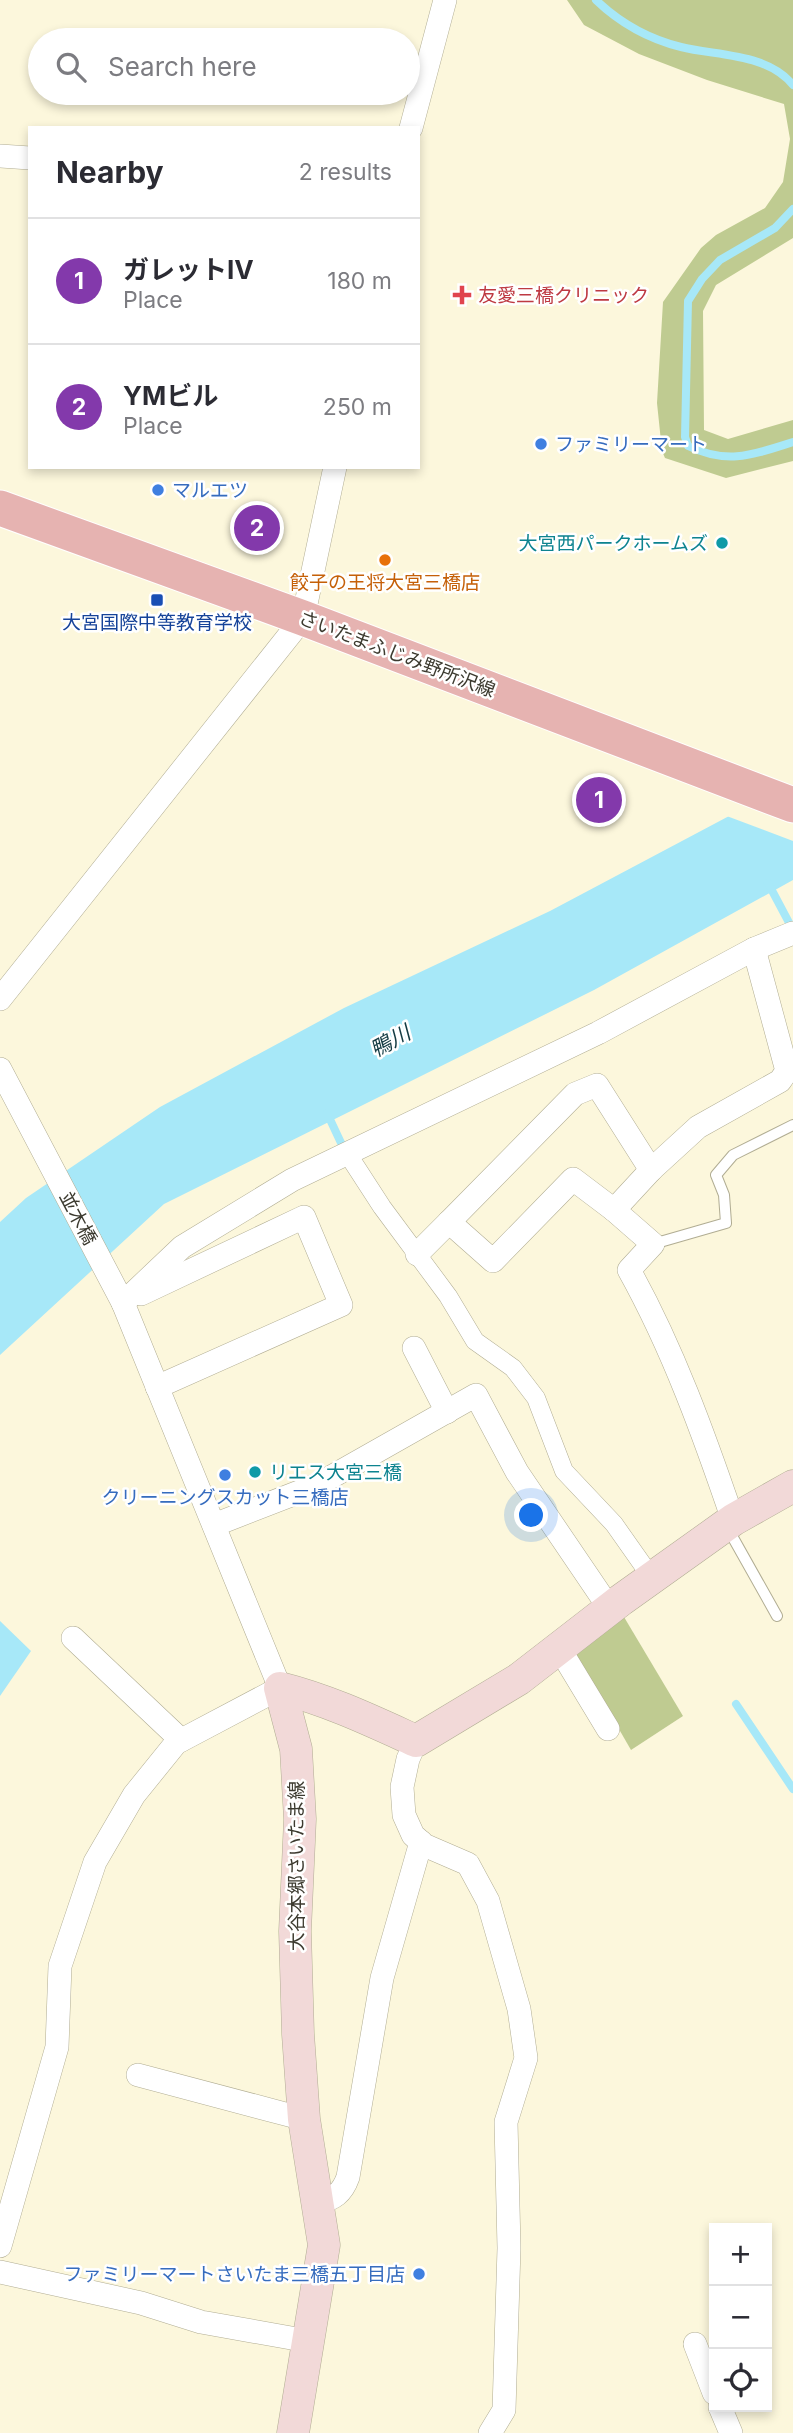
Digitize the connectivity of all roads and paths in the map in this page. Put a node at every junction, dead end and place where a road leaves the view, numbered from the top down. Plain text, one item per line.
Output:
1 (444, 0) edge
2 (420, 93) edge
3 (417, 105) edge
4 (412, 126) edge
5 (0, 156) edge
6 (28, 158) edge
7 (335, 469) edge
8 (0, 508) edge
9 (303, 618) junction
10 (784, 801) edge
11 (793, 933) edge
12 (754, 949) junction
13 (0, 999) edge
14 (0, 1069) edge
15 (793, 1125) edge
16 (347, 1153) junction
17 (651, 1170) junction
18 (614, 1210) junction
19 (449, 1222) junction
20 (653, 1244) junction
21 (417, 1254) junction
22 (120, 1297) junction
23 (414, 1348) dead end
24 (157, 1387) junction
25 (447, 1412) junction
26 (793, 1486) edge
27 (730, 1523) junction
28 (214, 1525) junction
29 (652, 1578) junction
30 (610, 1609) junction
31 (777, 1616) dead end
32 (73, 1638) dead end
33 (559, 1648) junction
34 (280, 1688) junction
35 (608, 1729) dead end
36 (181, 1740) junction
37 (416, 1741) junction
38 (421, 1842) junction
39 (138, 2075) dead end
40 (304, 2119) junction
41 (317, 2204) junction
42 (0, 2246) edge
43 (0, 2272) edge
44 (308, 2341) junction
45 (695, 2344) dead end
46 (709, 2380) edge
47 (504, 2410) junction
48 (722, 2412) edge
49 (293, 2433) edge
50 (491, 2433) edge
51 (512, 2433) edge
52 (730, 2433) edge

1 - 2 street
3 - 4 street
5 - 6 street
7 - 9 street
8 - 9 main road, さいたまふじみ野所沢線
9 - 10 main road, さいたまふじみ野所沢線
9 - 13 street
11 - 12 street
12 - 16 street
12 - 17 street
14 - 22 street, 並木橋
15 - 20 lane
16 - 21 street
16 - 22 street
17 - 18 street
17 - 19 street
18 - 19 street
18 - 20 street
19 - 21 street
20 - 27 street
21 - 29 street
22 - 24 street, 並木橋
22 - 24 street
23 - 25 street
24 - 28 street, 並木橋
25 - 28 street
25 - 30 street
26 - 27 main road
27 - 29 main road
27 - 31 lane
28 - 34 street, 並木橋
29 - 30 main road
30 - 33 main road
32 - 36 street
33 - 35 street
33 - 37 main road
34 - 36 street
34 - 37 main road
34 - 40 main road, 大谷本郷さいたま線
36 - 42 street
37 - 38 street
38 - 41 street
38 - 47 street
39 - 40 street
40 - 41 main road, 大谷本郷さいたま線
41 - 44 main road, 大谷本郷さいたま線
43 - 44 street
44 - 49 main road, 大谷本郷さいたま線
45 - 46 street
47 - 50 street
47 - 51 street
48 - 52 street

